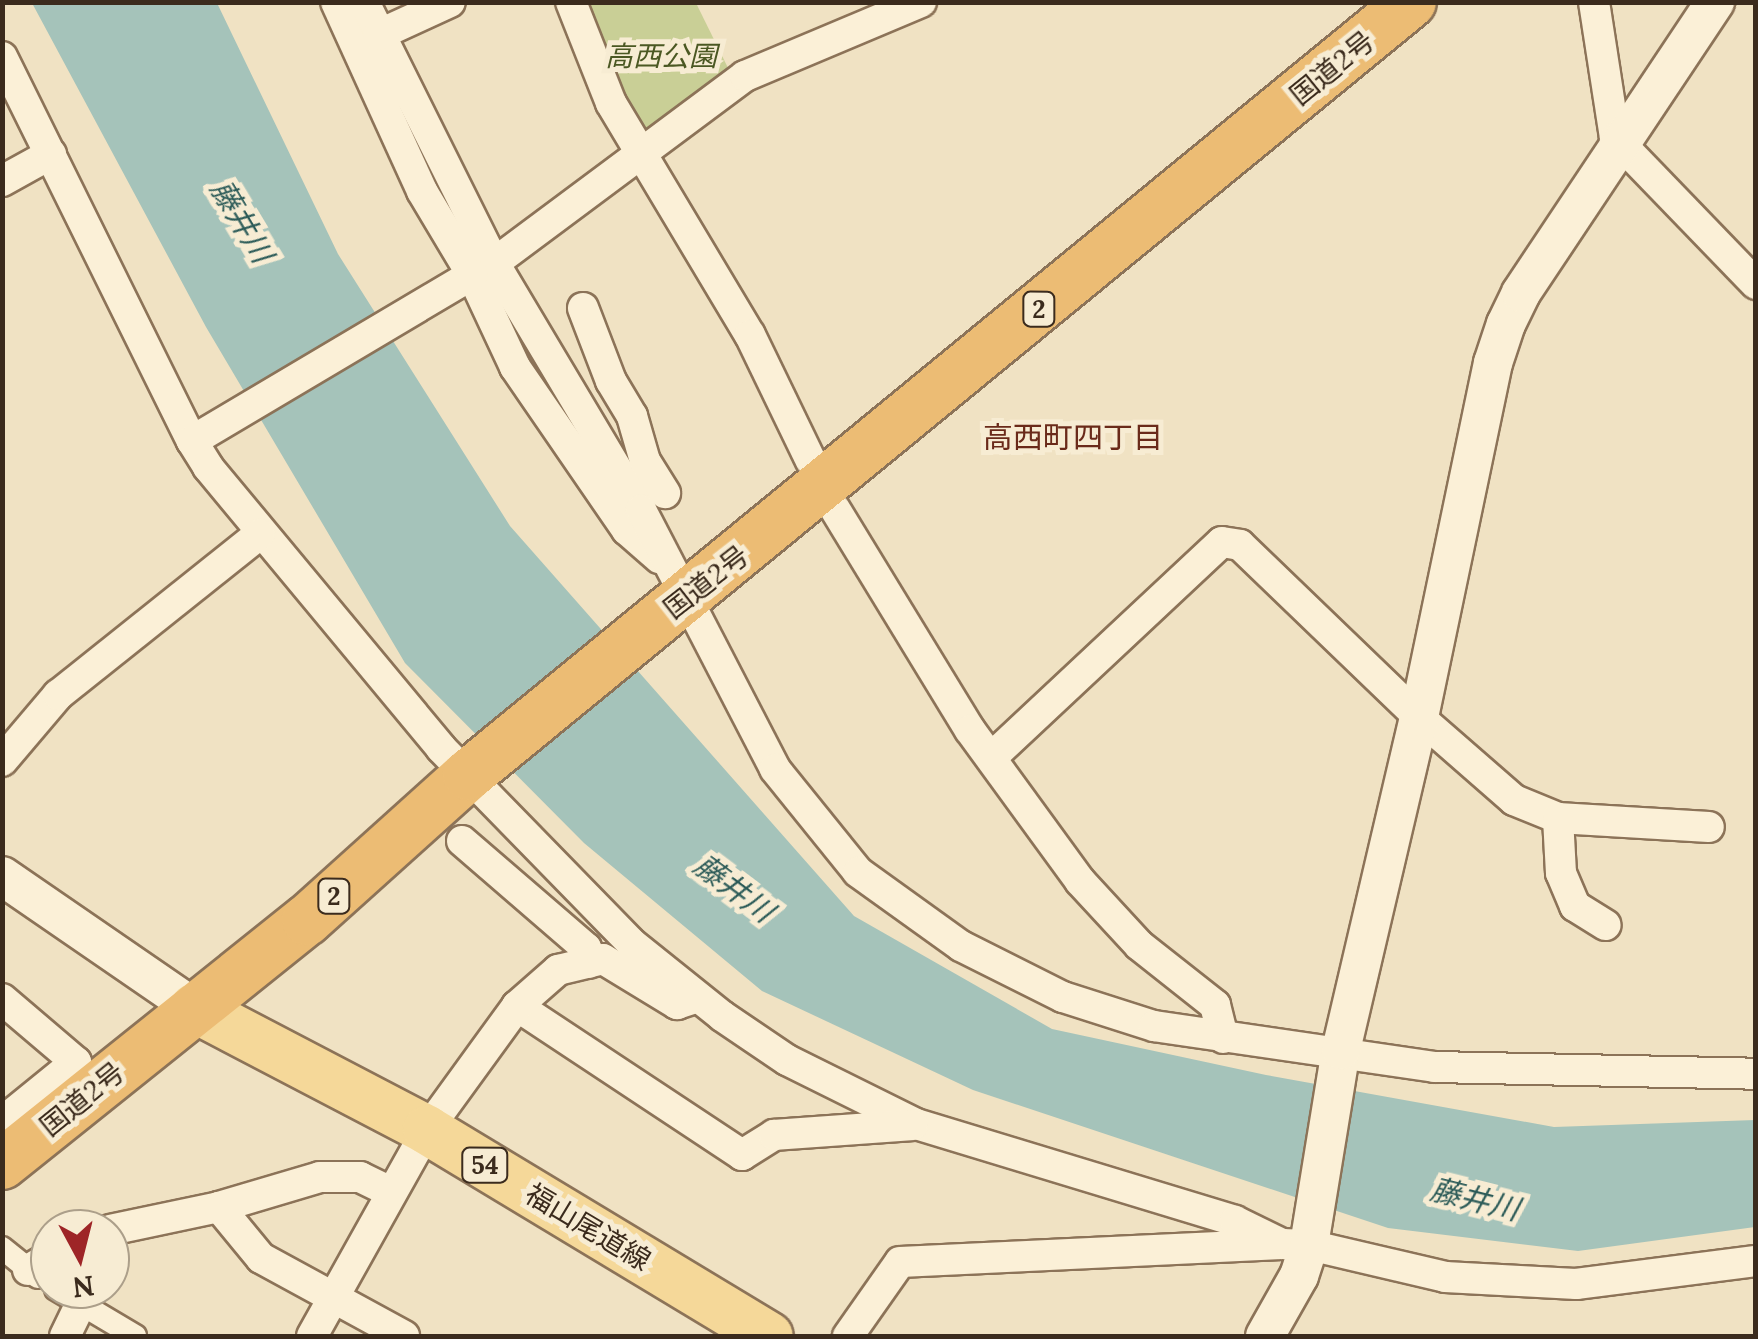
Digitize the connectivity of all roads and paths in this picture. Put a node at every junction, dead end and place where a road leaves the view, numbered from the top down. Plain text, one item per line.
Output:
1 (336, 2) edge
2 (364, 2) edge
3 (450, 2) edge
4 (571, 2) edge
5 (921, 2) edge
6 (1412, 2) edge
7 (1594, 2) edge
8 (1715, 2) edge
9 (378, 35) junction
10 (2, 56) edge
11 (1624, 145) junction
12 (639, 152) junction
13 (50, 154) junction
14 (2, 181) edge
15 (483, 269) junction
16 (1756, 284) edge
17 (583, 308) dead end
18 (192, 441) junction
19 (811, 461) dead end
20 (634, 471) junction
21 (665, 492) dead end
22 (835, 509) dead end
23 (260, 534) junction
24 (675, 593) junction
25 (1419, 717) junction
26 (993, 756) junction
27 (2, 761) edge
28 (468, 775) junction
29 (1558, 818) junction
30 (1710, 827) dead end
31 (462, 842) dead end
32 (2, 876) edge
33 (1606, 925) dead end
34 (588, 962) junction
35 (698, 997) junction
36 (2, 999) edge
37 (517, 1006) junction
38 (194, 1008) junction
39 (1223, 1038) junction
40 (1339, 1060) junction
41 (1756, 1074) edge
42 (897, 1120) junction
43 (2, 1122) edge
44 (427, 1130) junction
45 (2, 1164) edge
46 (389, 1191) junction
47 (219, 1207) junction
48 (130, 1226) edge
49 (1301, 1241) junction
50 (2, 1248) edge
51 (1756, 1261) edge
52 (30, 1266) edge
53 (334, 1296) junction
54 (59, 1309) edge
55 (95, 1309) edge
56 (65, 1336) edge
57 (136, 1336) edge
58 (312, 1336) edge
59 (404, 1336) edge
60 (769, 1336) edge
61 (848, 1336) edge
62 (1265, 1336) edge

1 - 15 street
2 - 9 street
3 - 9 street
4 - 12 street
5 - 12 street
6 - 24 highway, 国道2号 / 2
7 - 11 street
8 - 11 street
9 - 15 street
10 - 13 street
11 - 16 street
11 - 25 street
12 - 15 street
12 - 19 street
13 - 14 street
13 - 18 street
15 - 18 street
15 - 20 street
15 - 24 street
17 - 20 street
18 - 23 street
20 - 21 street
20 - 24 street
22 - 26 street
23 - 27 street
23 - 28 street
24 - 28 highway, 国道2号 / 2
24 - 39 street
25 - 26 street
25 - 29 street
25 - 40 street
26 - 39 street
28 - 35 street
28 - 38 highway, 国道2号 / 2
29 - 30 street
29 - 33 street
31 - 34 street
32 - 38 street
34 - 35 street
34 - 37 street
35 - 42 street
36 - 43 street
37 - 42 street
37 - 44 street
38 - 44 main road, 福山尾道線 / 54
38 - 45 highway, 国道2号 / 2
39 - 40 street
40 - 41 street
40 - 49 street
42 - 49 street
44 - 46 street
44 - 60 main road, 福山尾道線 / 54
46 - 47 street
46 - 53 street
47 - 48 street
47 - 53 street
49 - 51 street
49 - 61 street
49 - 62 street
50 - 52 street
53 - 58 street
53 - 59 street
54 - 56 street
55 - 57 street

